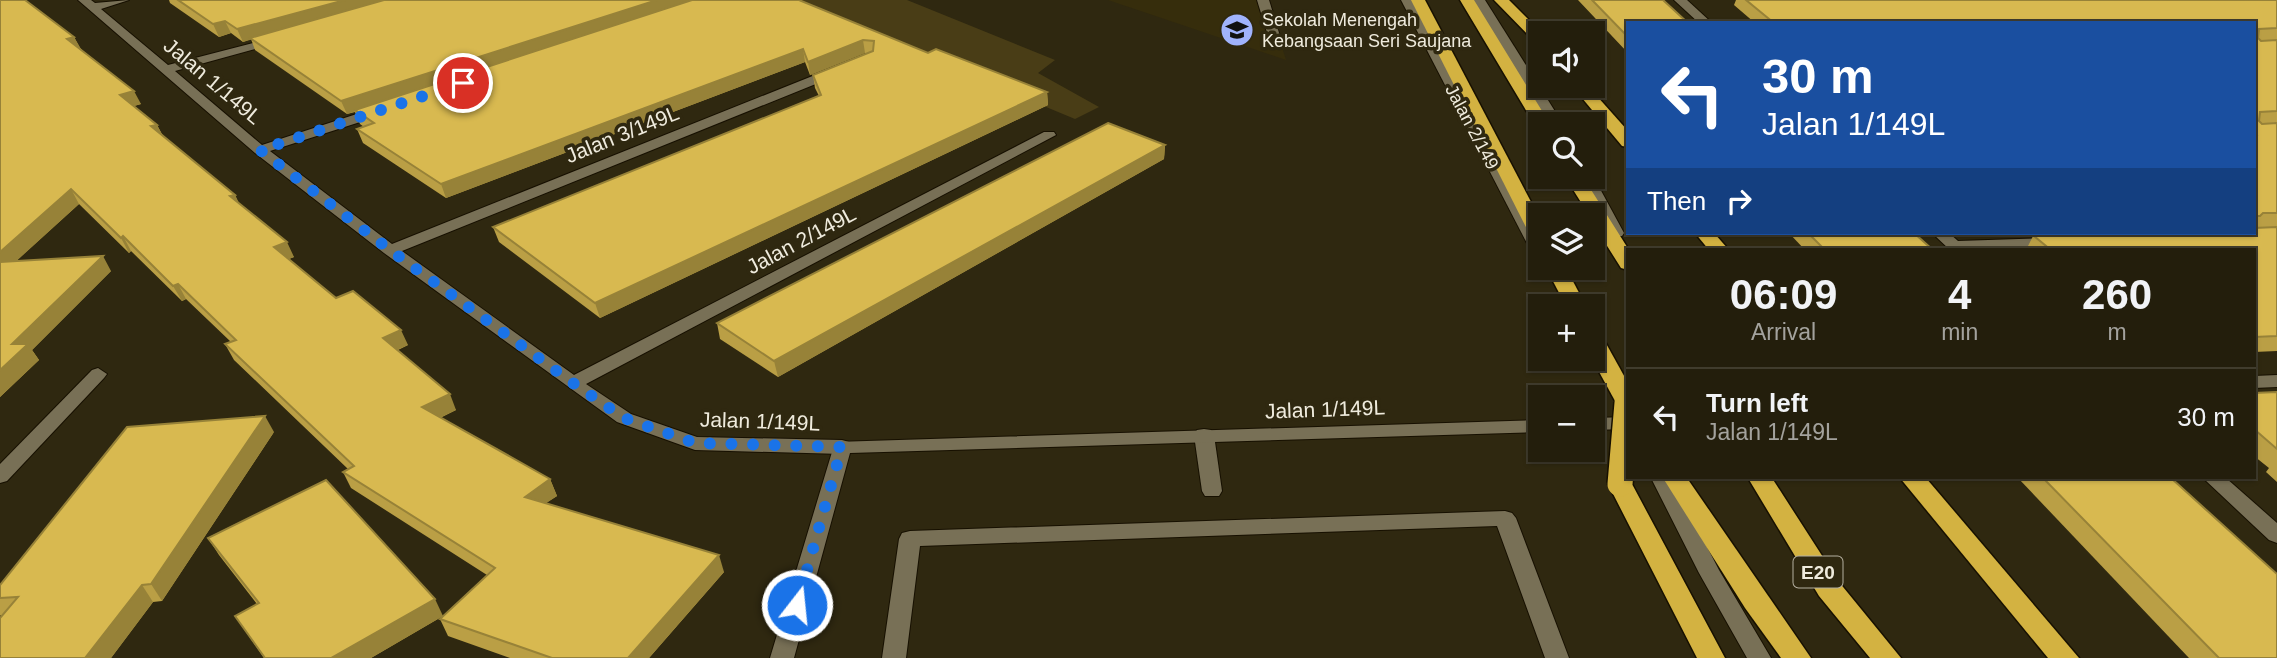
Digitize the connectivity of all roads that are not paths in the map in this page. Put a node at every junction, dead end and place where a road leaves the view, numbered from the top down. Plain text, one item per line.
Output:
1 (123, 0) edge
2 (1264, 0) edge
3 (1407, 0) edge
4 (1418, 0) edge
5 (1467, 0) edge
6 (1479, 0) edge
7 (1501, 0) edge
8 (1680, 0) edge
9 (89, 4) edge
10 (1704, 21) edge
11 (1528, 27) edge
12 (282, 37) edge
13 (1277, 46) dead end
14 (844, 68) edge
15 (164, 70) junction
16 (1590, 98) edge
17 (390, 107) edge
18 (1535, 112) edge
19 (1549, 112) edge
20 (1049, 135) dead end
21 (1626, 140) edge
22 (260, 150) junction
23 (1581, 189) edge
24 (1593, 189) edge
25 (1528, 214) edge
26 (1528, 231) edge
27 (1942, 235) edge
28 (2062, 242) edge
29 (1957, 248) edge
30 (390, 250) junction
31 (1626, 250) edge
32 (1626, 261) edge
33 (1605, 363) edge
34 (1605, 371) edge
35 (98, 374) dead end
36 (2256, 382) edge
37 (2277, 382) edge
38 (573, 383) junction
39 (1626, 402) edge
40 (1626, 408) edge
41 (1626, 415) edge
42 (1605, 424) edge
43 (1626, 424) edge
44 (1528, 426) edge
45 (1204, 435) junction
46 (842, 447) junction
47 (0, 476) edge
48 (1662, 479) edge
49 (1676, 479) edge
50 (1755, 479) edge
51 (1761, 479) edge
52 (1913, 479) edge
53 (2214, 479) edge
54 (1212, 491) dead end
55 (2277, 535) edge
56 (782, 658) edge
57 (894, 658) edge
58 (1557, 658) edge
59 (1711, 658) edge
60 (1759, 658) edge
61 (1797, 658) edge
62 (1873, 658) edge
63 (1887, 658) edge
64 (2064, 658) edge

1 - 9 street
2 - 13 street
3 - 26 street, Jalan 2/149
4 - 25 highway
5 - 18 highway
6 - 19 street
7 - 11 highway
8 - 10 street
9 - 15 street, Jalan 1/149L
12 - 15 street
14 - 30 street, Jalan 3/149L
15 - 22 street, Jalan 1/149L
16 - 21 highway
17 - 22 street
20 - 38 street, Jalan 2/149L
22 - 30 street, Jalan 1/149L
23 - 32 highway
24 - 31 street
27 - 29 street
28 - 29 street
30 - 38 street, Jalan 1/149L
33 - 39 highway
34 - 40 street
35 - 47 street
36 - 37 street
38 - 46 street, Jalan 1/149L
41 - 59 highway, bridge
42 - 43 street
44 - 45 street, Jalan 1/149L
45 - 46 street, Jalan 1/149L
45 - 54 street
46 - 56 street
48 - 60 street
49 - 61 highway
50 - 62 street
51 - 63 highway, E20
52 - 64 highway
53 - 55 street
57 - 58 street

